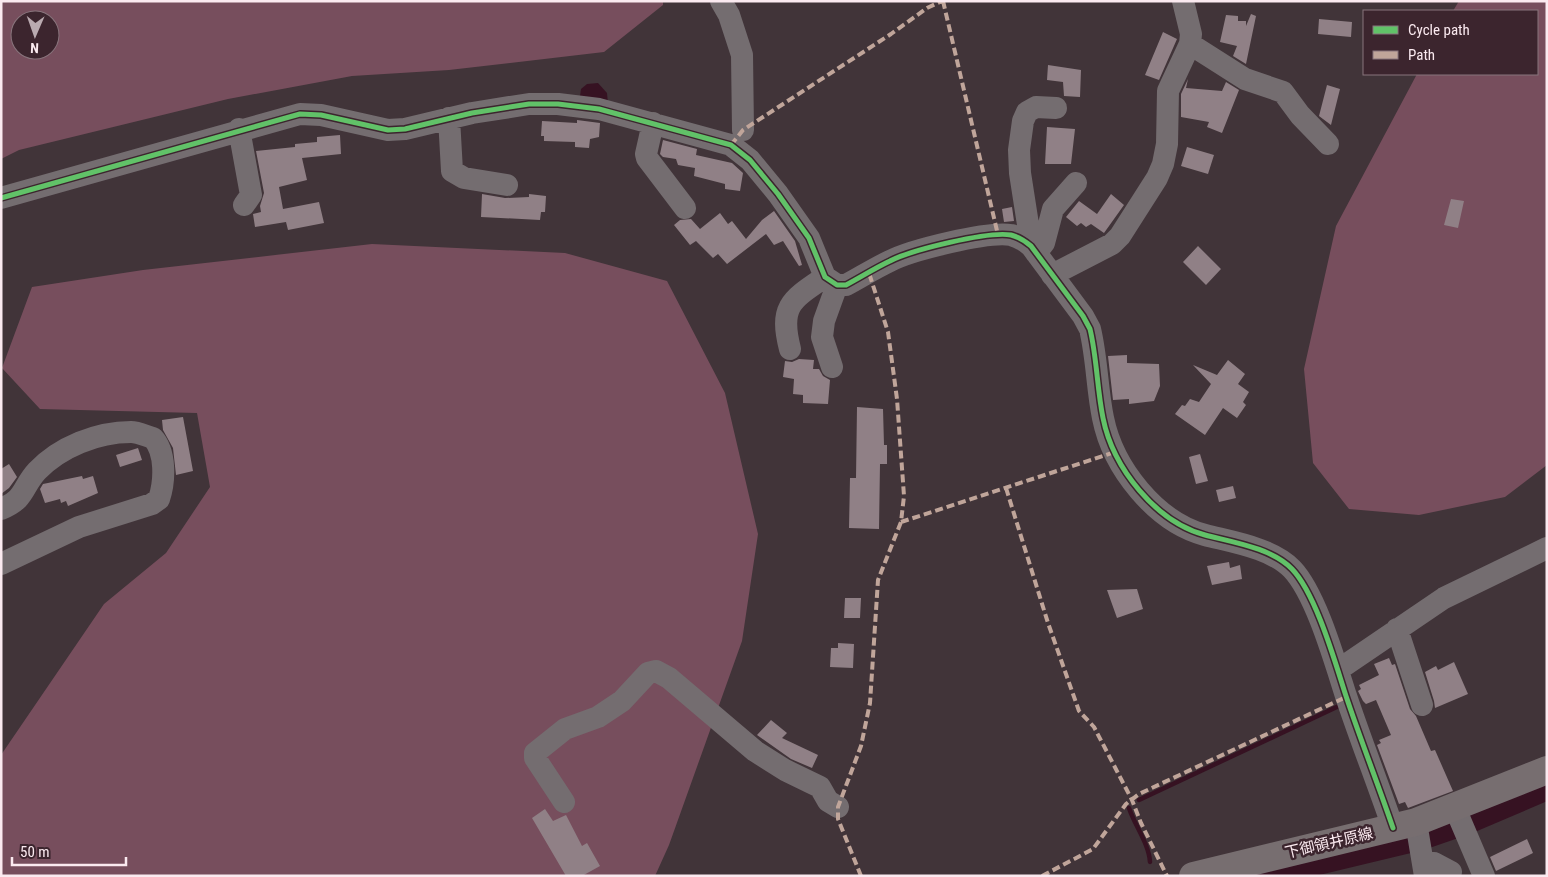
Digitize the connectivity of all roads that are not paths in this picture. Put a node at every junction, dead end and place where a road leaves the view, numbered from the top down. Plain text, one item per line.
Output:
1 (721, 1) edge
2 (1183, 1) edge
3 (1190, 44) junction
4 (1056, 108) dead end
5 (449, 118) junction
6 (653, 123) junction
7 (239, 129) junction
8 (743, 130) dead end
9 (1328, 144) dead end
10 (1076, 184) dead end
11 (507, 185) dead end
12 (1, 198) edge
13 (244, 205) dead end
14 (684, 208) dead end
15 (1030, 246) junction
16 (1052, 275) junction
17 (831, 281) junction
18 (790, 349) dead end
19 (832, 367) dead end
20 (1, 509) edge
21 (1547, 548) edge
22 (1, 564) edge
23 (1397, 629) junction
24 (1338, 670) junction
25 (1422, 705) dead end
26 (1547, 770) edge
27 (564, 802) dead end
28 (838, 807) dead end
29 (1455, 808) junction
30 (1404, 825) junction
31 (1424, 870) edge
32 (1451, 872) dead end
33 (1193, 876) edge
34 (1484, 876) edge

1 - 8 street
2 - 3 street
3 - 9 street
3 - 16 street
4 - 15 street
5 - 6 street
5 - 7 street
5 - 11 street
6 - 14 street
6 - 17 street
7 - 12 street
7 - 13 street
10 - 15 street
15 - 16 street
15 - 17 street
16 - 24 street
17 - 18 street
17 - 19 street
20 - 22 street
21 - 23 street
23 - 24 street
23 - 25 street
24 - 30 street
26 - 29 main road, 下御領井原線
27 - 28 street
29 - 30 main road, 下御領井原線
29 - 34 street
30 - 31 street
30 - 33 main road, 下御領井原線
31 - 32 street

